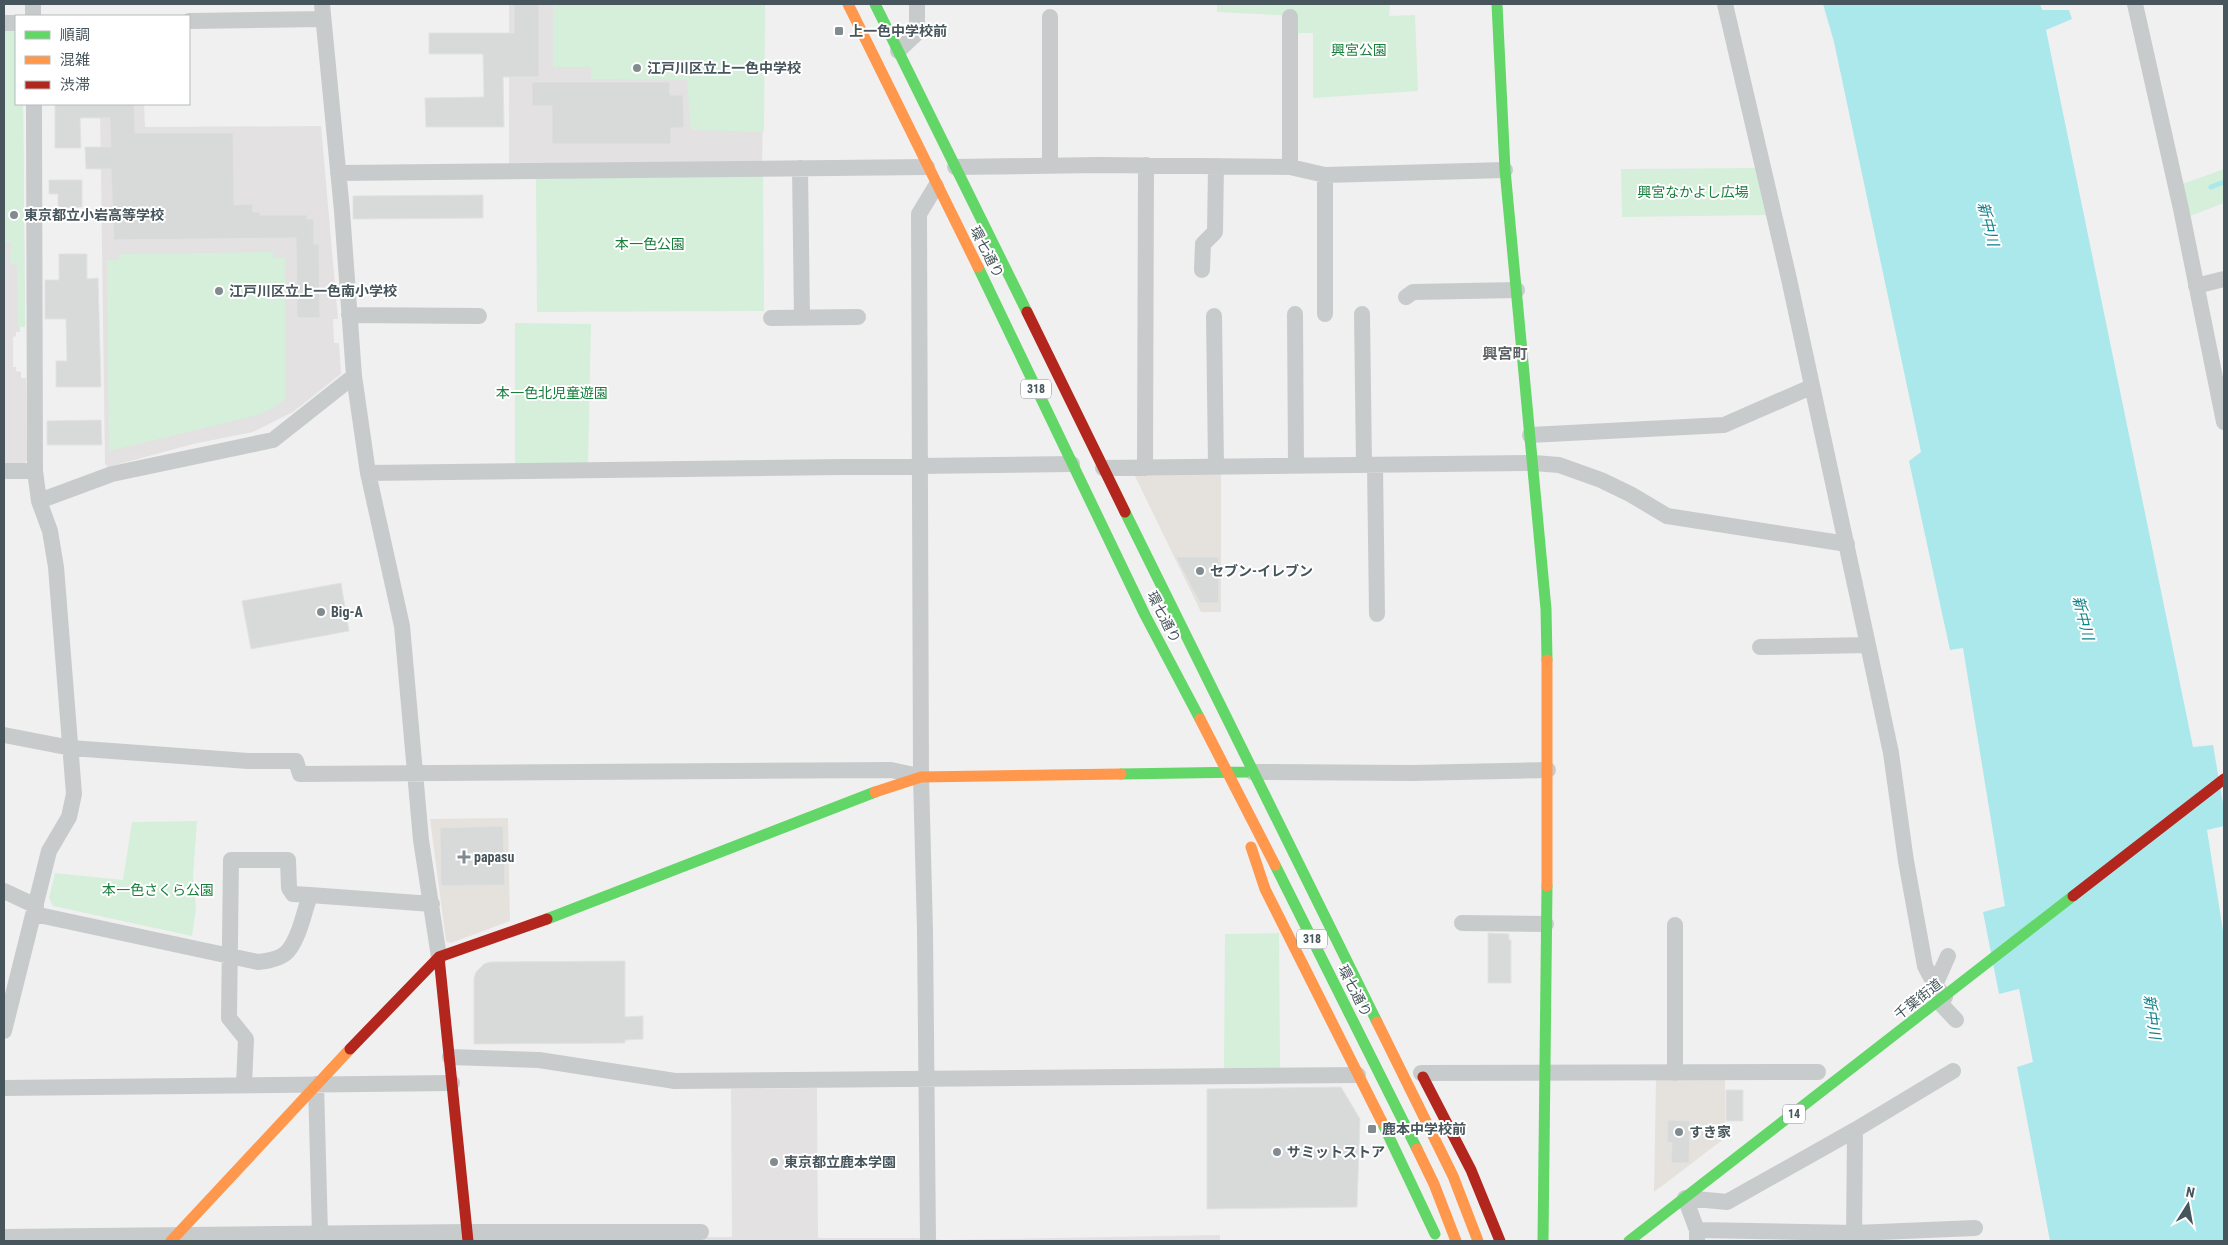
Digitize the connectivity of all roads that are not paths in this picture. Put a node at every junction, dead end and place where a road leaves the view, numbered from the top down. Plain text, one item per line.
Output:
1 (848, 4) edge
2 (875, 4) edge
3 (917, 4) edge
4 (1496, 4) edge
5 (1725, 4) edge
6 (2135, 4) edge
7 (322, 12) edge
8 (1050, 17) dead end
9 (1290, 17) dead end
10 (190, 21) edge
11 (898, 52) junction
12 (34, 105) edge
13 (1050, 166) junction
14 (1146, 166) junction
15 (1216, 166) junction
16 (927, 167) junction
17 (954, 167) junction
18 (1290, 167) junction
19 (800, 168) junction
20 (1505, 170) junction
21 (338, 173) junction
22 (1325, 175) junction
23 (936, 186) junction
24 (1202, 270) dead end
25 (2224, 279) edge
26 (2196, 286) junction
27 (1517, 290) junction
28 (1406, 297) dead end
29 (1294, 314) dead end
30 (1325, 314) dead end
31 (1362, 314) dead end
32 (349, 316) junction
33 (479, 316) dead end
34 (1214, 316) dead end
35 (858, 317) dead end
36 (771, 318) dead end
37 (802, 318) junction
38 (354, 376) junction
39 (1811, 387) junction
40 (2224, 422) edge
41 (1530, 435) junction
42 (1534, 463) junction
43 (1072, 464) junction
44 (1369, 465) junction
45 (920, 466) junction
46 (1216, 466) junction
47 (1296, 466) junction
48 (1103, 468) junction
49 (1145, 468) junction
50 (4, 471) edge
51 (35, 471) junction
52 (368, 473) junction
53 (39, 501) junction
54 (1847, 544) junction
55 (1377, 614) dead end
56 (1868, 645) junction
57 (1760, 647) dead end
58 (4, 735) edge
59 (71, 748) junction
60 (1548, 770) junction
61 (1229, 772) junction
62 (1252, 772) junction
63 (415, 773) junction
64 (921, 777) junction
65 (2224, 779) edge
66 (1301, 841) dead end
67 (4, 891) edge
68 (310, 895) junction
69 (432, 904) junction
70 (35, 910) junction
71 (1462, 923) dead end
72 (1546, 924) junction
73 (1675, 925) dead end
74 (1948, 956) dead end
75 (231, 957) junction
76 (439, 957) junction
77 (1940, 994) junction
78 (1956, 1020) dead end
79 (4, 1031) edge
80 (450, 1057) junction
81 (1419, 1068) joint
82 (1953, 1071) dead end
83 (1818, 1072) dead end
84 (1546, 1073) junction
85 (1675, 1073) junction
86 (1358, 1076) junction
87 (926, 1080) junction
88 (452, 1083) junction
89 (316, 1084) junction
90 (244, 1085) junction
91 (4, 1088) edge
92 (1855, 1130) junction
93 (1685, 1198) junction
94 (1975, 1228) dead end
95 (701, 1232) dead end
96 (320, 1234) junction
97 (467, 1236) edge
98 (1697, 1236) edge
99 (4, 1237) edge
100 (1855, 1237) edge
101 (174, 1238) edge
102 (928, 1241) edge
103 (1438, 1241) edge
104 (1456, 1241) edge
105 (1478, 1241) edge
106 (1500, 1241) edge
107 (1543, 1241) edge
108 (1629, 1241) edge

1 - 16 main road, 環七通り / 318
2 - 11 main road, 環七通り / 318
3 - 11 street
4 - 20 main road
5 - 39 street
6 - 26 street
7 - 10 street
7 - 21 street
8 - 13 street
9 - 18 street
11 - 17 main road, 環七通り / 318
12 - 51 street
13 - 14 street
13 - 17 street
14 - 15 street
14 - 49 street
15 - 18 street
15 - 24 street
16 - 19 street
16 - 23 main road, 環七通り / 318
17 - 48 main road, 環七通り / 318
18 - 22 street
19 - 21 street
19 - 37 street
20 - 22 street
20 - 27 main road
21 - 32 street
22 - 30 street
23 - 43 main road, 環七通り / 318
23 - 45 street
25 - 26 street
26 - 40 street
27 - 28 street
27 - 41 main road
29 - 47 street
31 - 44 street
32 - 33 street
32 - 38 street
34 - 46 street
35 - 37 street
36 - 37 street
38 - 52 street
38 - 53 street
39 - 41 street
39 - 54 street
41 - 42 main road
42 - 44 street
42 - 54 street
42 - 60 main road
43 - 45 street
43 - 61 main road, 環七通り / 318
44 - 47 street
44 - 55 street
45 - 52 street
45 - 64 street
46 - 47 street
46 - 49 street
48 - 49 street
48 - 62 main road, 環七通り / 318
50 - 51 street
51 - 53 street
52 - 63 street
53 - 59 street
54 - 56 street
56 - 57 street
56 - 77 street
58 - 59 street
59 - 63 street
59 - 70 street
60 - 62 street
60 - 72 main road
61 - 62 main road
61 - 64 main road
61 - 86 main road
61 - 104 main road, 環七通り / 318
62 - 66 main road
62 - 105 main road, 環七通り / 318
63 - 64 street
63 - 69 street
64 - 76 main road
64 - 87 street
65 - 77 main road, 千葉街道 / 14
67 - 70 street
68 - 69 street
68 - 75 street
68 - 75 street
69 - 76 street
70 - 75 street
70 - 79 street
71 - 72 street
72 - 84 main road
73 - 85 street
74 - 77 street
75 - 90 street
76 - 80 main road
76 - 89 main road
77 - 78 street
77 - 93 main road, 千葉街道 / 14
80 - 87 street
80 - 88 main road
81 - 84 street
81 - 106 main road
82 - 92 street
83 - 85 street
84 - 85 street
84 - 107 main road
86 - 87 street
86 - 103 main road
87 - 102 street
88 - 89 street
88 - 97 main road
89 - 90 street
89 - 96 street
89 - 101 main road
90 - 91 street
92 - 93 street
92 - 100 street
93 - 98 street
93 - 108 main road, 千葉街道 / 14
94 - 100 street
95 - 97 street
96 - 97 street
96 - 101 street
98 - 100 street
99 - 101 street

